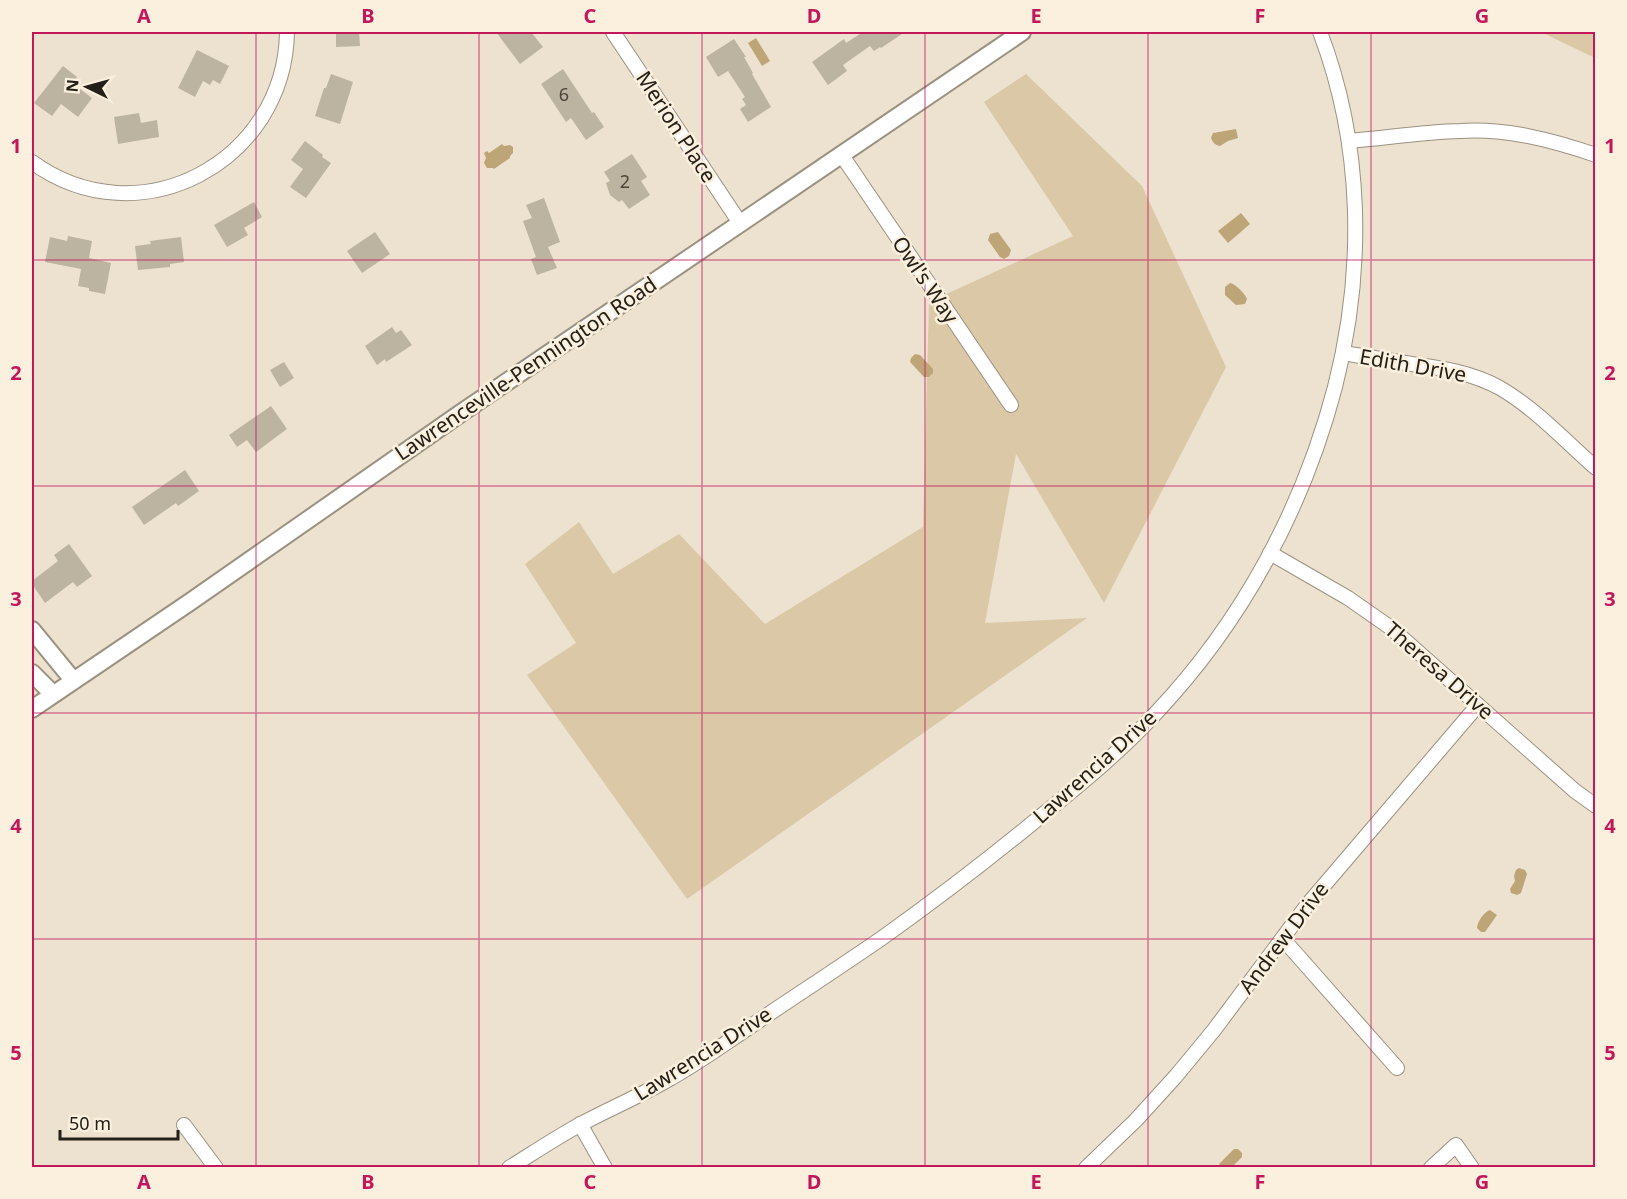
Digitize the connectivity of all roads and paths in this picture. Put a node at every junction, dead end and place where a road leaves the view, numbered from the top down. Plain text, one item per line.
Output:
1 (287, 32) edge
2 (613, 32) edge
3 (1022, 32) edge
4 (1320, 32) edge
5 (1349, 141) junction
6 (841, 154) junction
7 (1596, 155) edge
8 (32, 162) edge
9 (740, 223) junction
10 (1343, 353) junction
11 (1011, 405) dead end
12 (1596, 468) edge
13 (1270, 553) junction
14 (32, 630) edge
15 (32, 673) edge
16 (73, 680) junction
17 (53, 694) junction
18 (1478, 705) junction
19 (32, 709) edge
20 (1596, 806) edge
21 (1283, 939) junction
22 (1397, 1068) dead end
23 (580, 1124) junction
24 (184, 1125) dead end
25 (216, 1167) edge
26 (509, 1167) edge
27 (605, 1167) edge
28 (1086, 1167) edge
29 (1431, 1167) edge
30 (1472, 1167) edge

1 - 8 street
2 - 9 street, Merion Place
3 - 6 street, Lawrenceville-Pennington Road
4 - 5 street, Lawrencia Drive
5 - 7 street
5 - 10 street, Lawrencia Drive
6 - 9 street, Lawrenceville-Pennington Road
6 - 11 street, Owl's Way
9 - 16 street, Lawrenceville-Pennington Road
10 - 12 street, Edith Drive
10 - 13 street, Lawrencia Drive
13 - 18 street, Theresa Drive
13 - 23 street, Lawrencia Drive
14 - 16 street
15 - 17 street
16 - 17 street, Lawrenceville-Pennington Road
17 - 19 street, Lawrenceville-Pennington Road
18 - 20 street, Theresa Drive
18 - 21 street, Andrew Drive
21 - 22 street
21 - 28 street, Andrew Drive
23 - 26 street, Lawrencia Drive
23 - 27 street
24 - 25 street
29 - 30 street

